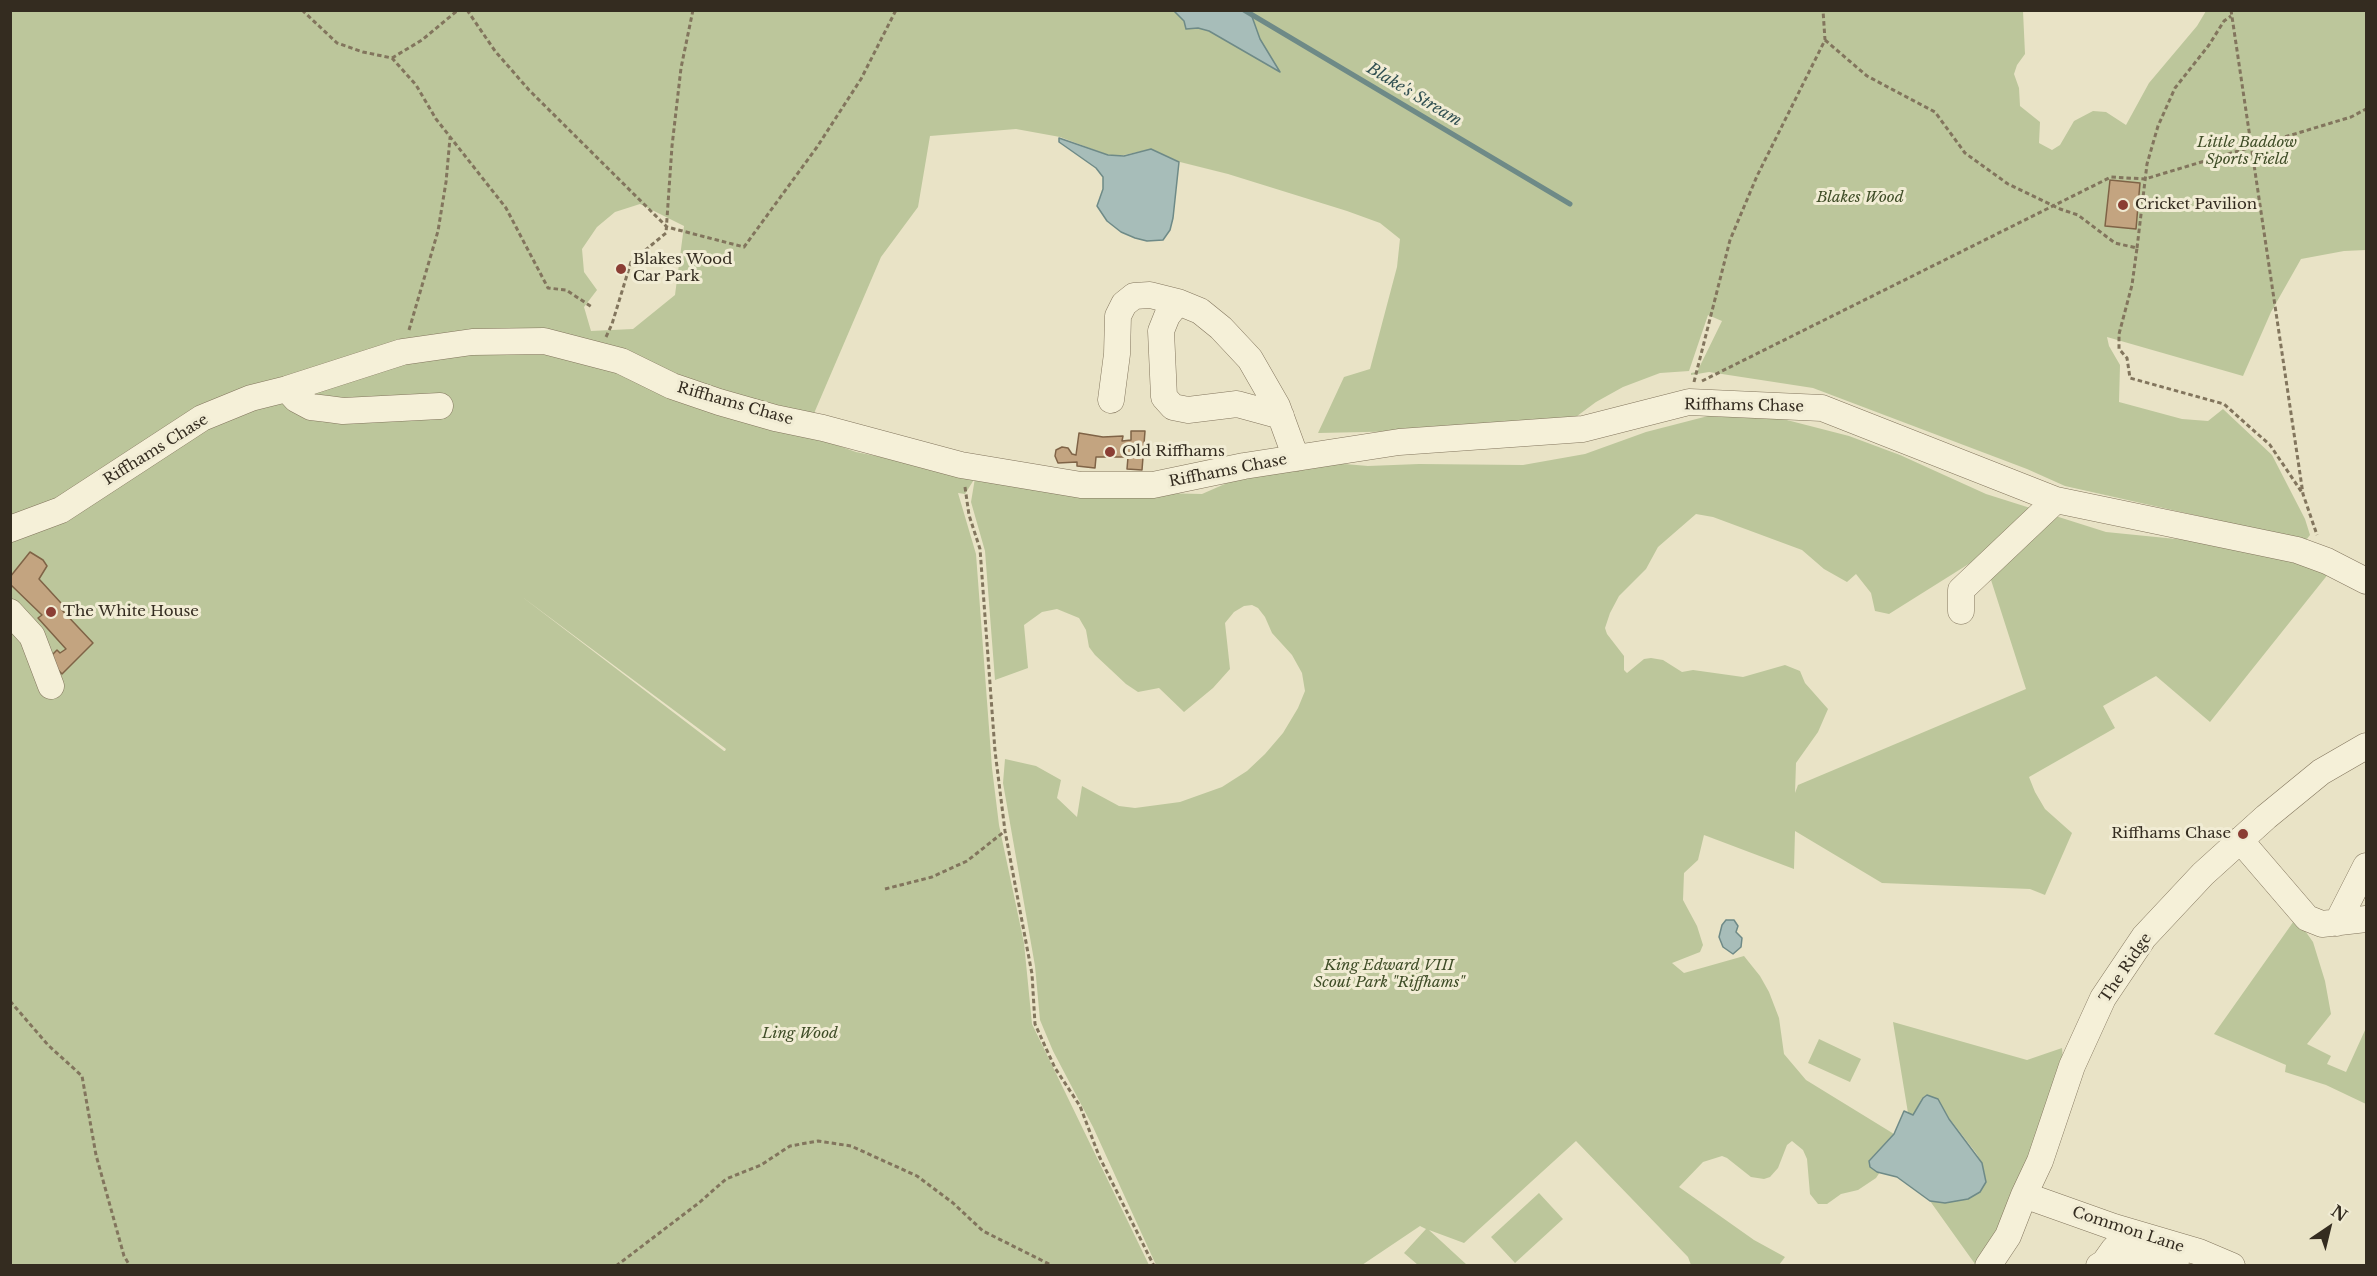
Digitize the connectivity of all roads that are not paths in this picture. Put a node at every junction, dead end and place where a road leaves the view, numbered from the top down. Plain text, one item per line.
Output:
1 (1178, 302) junction
2 (287, 389) junction
3 (1111, 400) dead end
4 (440, 406) dead end
5 (1281, 416) junction
6 (1296, 458) junction
7 (2056, 500) junction
8 (10, 529) edge
9 (2367, 581) edge
10 (1961, 611) dead end
11 (10, 612) edge
12 (51, 686) dead end
13 (2367, 746) edge
14 (2240, 840) junction
15 (2367, 866) edge
16 (2367, 919) edge
17 (2337, 923) junction
18 (2024, 1195) junction
19 (2183, 1260) edge
20 (1988, 1266) edge
21 (2098, 1266) edge
22 (2232, 1266) edge

1 - 3 street
1 - 5 street
1 - 5 street
2 - 4 street
2 - 6 street, Riffhams Chase
2 - 8 street, Riffhams Chase
5 - 6 street
6 - 7 street, Riffhams Chase
7 - 9 street, Riffhams Chase
7 - 10 street
11 - 12 street
13 - 14 street, The Ridge
14 - 17 street
14 - 18 street, The Ridge
15 - 17 street
16 - 17 street
18 - 19 street, Common Lane
18 - 20 street, The Ridge
19 - 21 street
19 - 22 street, Common Lane

